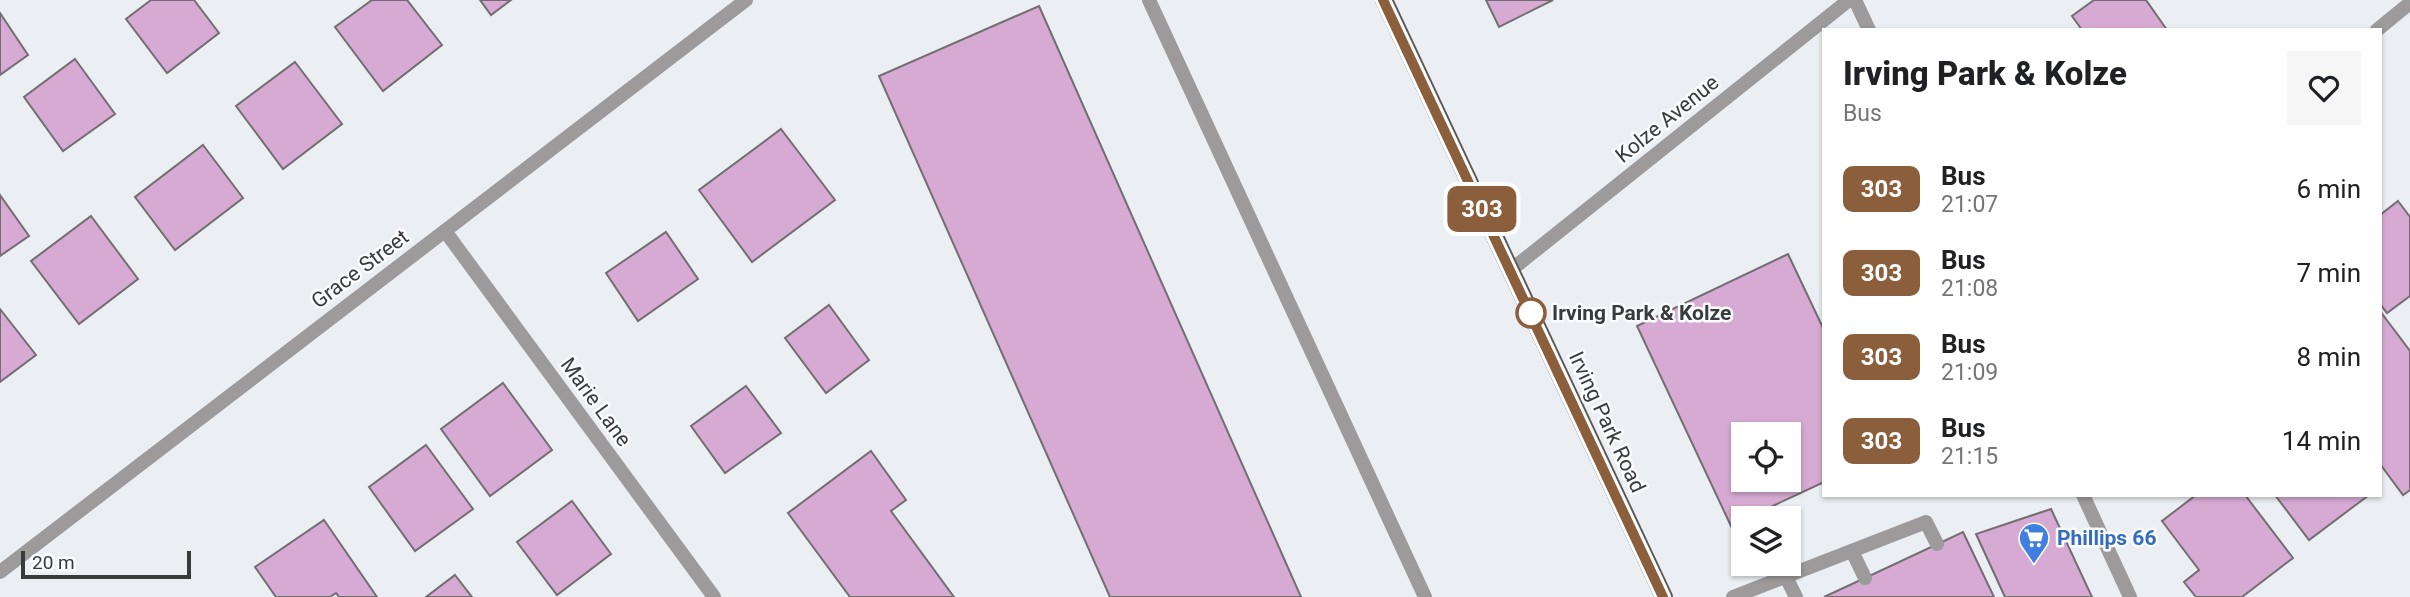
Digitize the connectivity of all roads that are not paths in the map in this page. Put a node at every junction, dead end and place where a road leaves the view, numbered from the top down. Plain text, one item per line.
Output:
1 (746, 0) edge
2 (1149, 0) edge
3 (1384, 0) edge
4 (1849, 0) edge
5 (1855, 0) edge
6 (2410, 3) edge
7 (1868, 28) edge
8 (2379, 28) edge
9 (445, 231) junction
10 (1511, 270) junction
11 (2084, 497) edge
12 (1937, 544) dead end
13 (1852, 551) junction
14 (0, 572) edge
15 (1786, 577) junction
16 (1865, 578) dead end
17 (714, 597) edge
18 (1425, 597) edge
19 (1664, 597) edge
20 (1734, 597) edge
21 (1796, 597) edge
22 (2130, 597) edge

1 - 9 street, Grace Street
2 - 18 street
3 - 10 main road, Irving Park Road
4 - 10 street, Kolze Avenue
5 - 7 street
6 - 8 street
9 - 14 street, Grace Street
9 - 17 street, Marie Lane
10 - 19 main road, Irving Park Road
11 - 22 street
12 - 13 street
13 - 15 street
13 - 16 street
15 - 20 street
15 - 21 street

